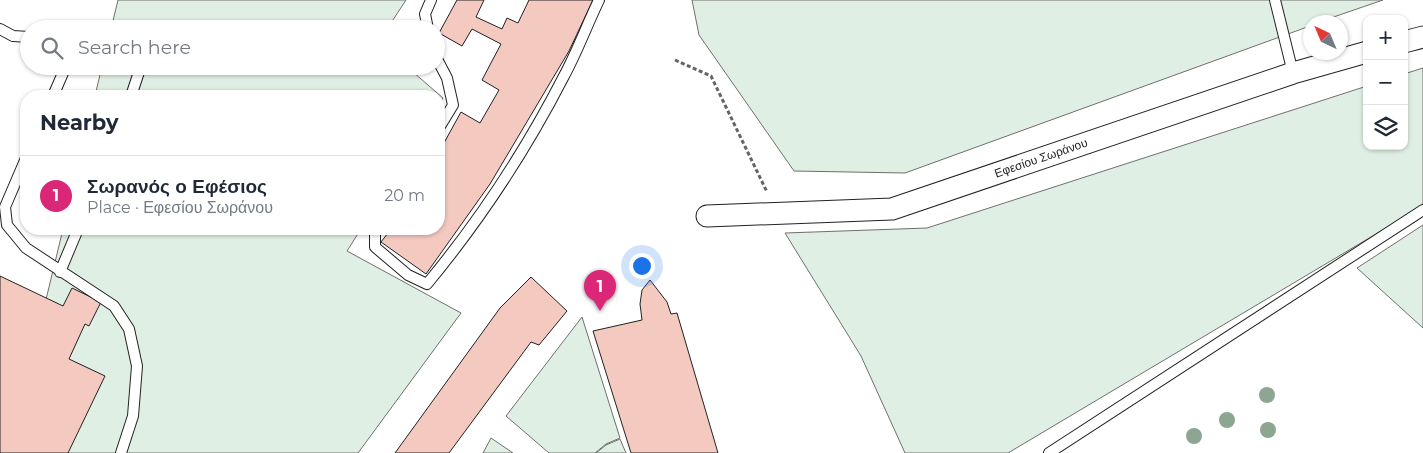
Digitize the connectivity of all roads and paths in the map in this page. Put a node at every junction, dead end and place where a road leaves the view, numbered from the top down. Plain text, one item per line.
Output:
1 (431, 0) edge
2 (599, 0) edge
3 (1275, 0) edge
4 (426, 20) edge
5 (0, 29) edge
6 (20, 36) edge
7 (1423, 37) edge
8 (1408, 41) edge
9 (1363, 53) edge
10 (675, 60) dead end
11 (1293, 73) junction
12 (445, 74) edge
13 (62, 75) edge
14 (138, 75) edge
15 (56, 90) edge
16 (133, 90) edge
17 (445, 118) edge
18 (20, 172) edge
19 (767, 190) dead end
20 (1423, 210) edge
21 (707, 216) dead end
22 (75, 235) edge
23 (375, 235) edge
24 (60, 272) junction
25 (121, 453) edge
26 (1049, 453) edge

1 - 4 lane
2 - 23 lane
3 - 11 lane
5 - 6 lane
7 - 8 street
9 - 11 street, Εφεσίου Σωράνου
10 - 19 path
11 - 21 street, Εφεσίου Σωράνου
12 - 17 lane
13 - 15 lane
14 - 16 lane
18 - 24 lane
20 - 26 lane
22 - 24 lane
24 - 25 lane

